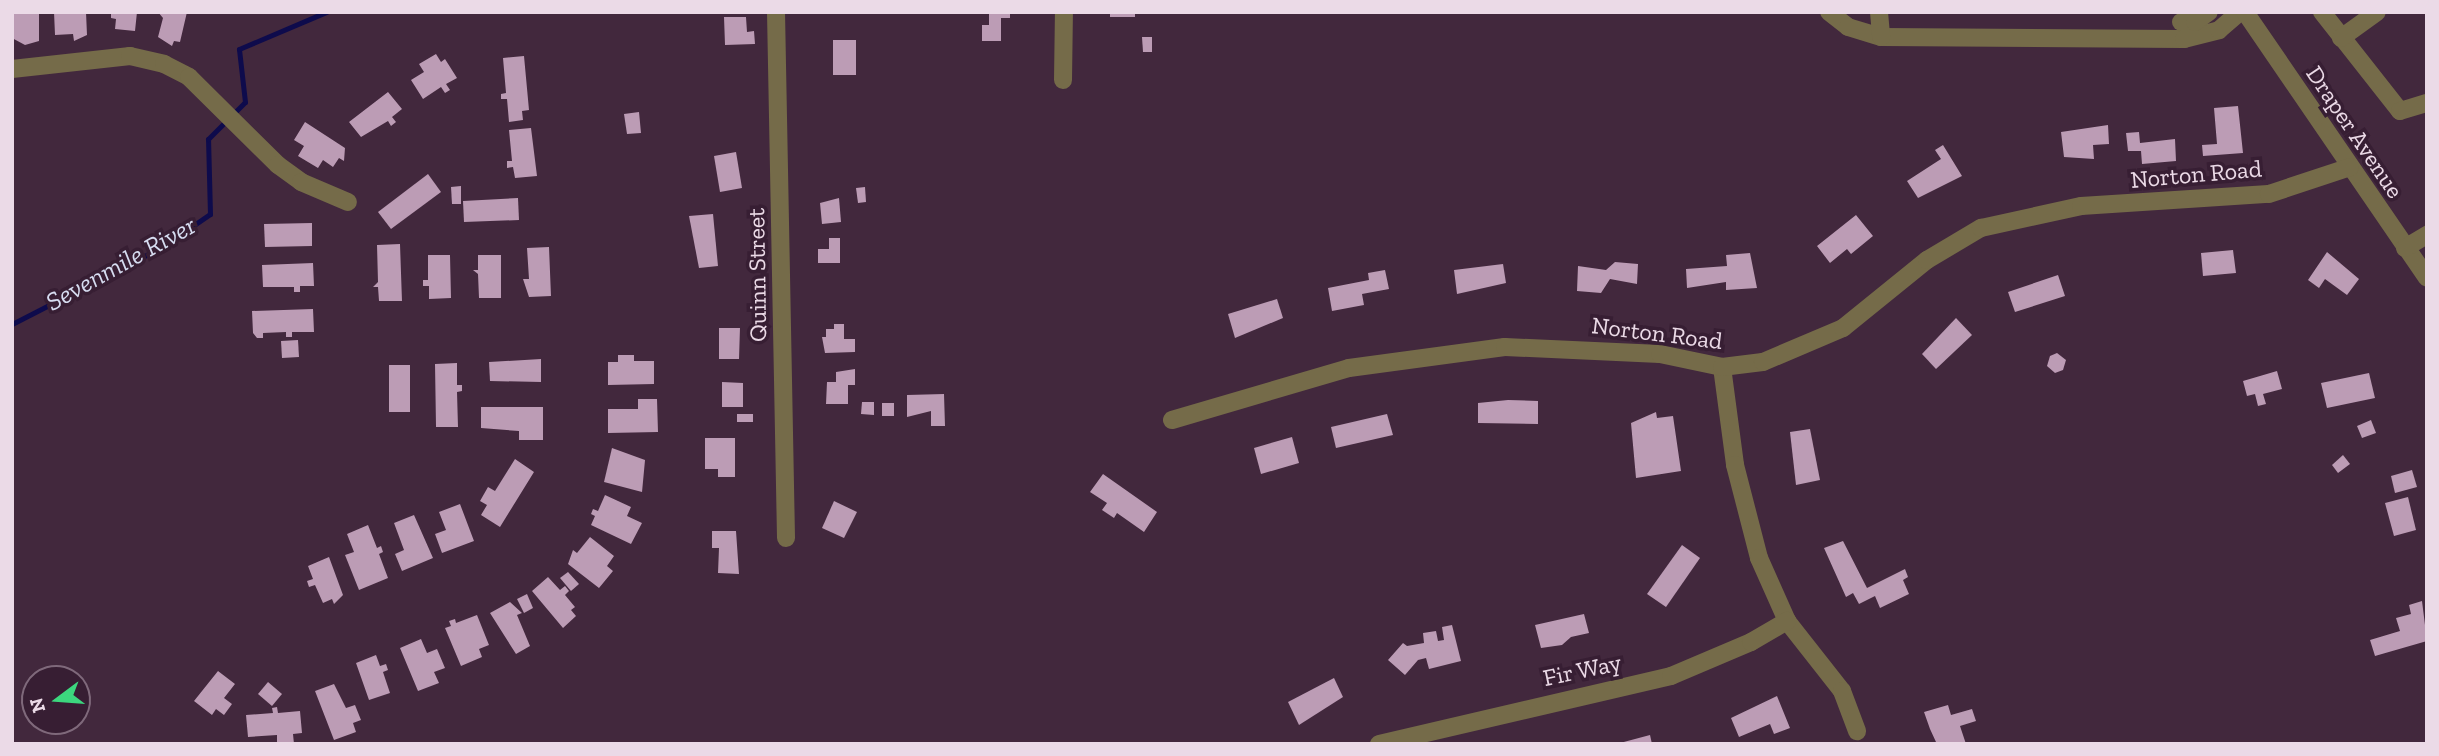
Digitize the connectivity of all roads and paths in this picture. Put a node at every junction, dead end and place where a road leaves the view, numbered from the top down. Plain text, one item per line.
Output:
1 (776, 12) edge
2 (1064, 12) edge
3 (1829, 12) edge
4 (1879, 12) edge
5 (2209, 12) edge
6 (2243, 12) edge
7 (2322, 12) edge
8 (2377, 12) edge
9 (2182, 25) edge
10 (1881, 37) junction
11 (2341, 38) junction
12 (12, 69) edge
13 (1063, 80) dead end
14 (2427, 103) edge
15 (2350, 167) junction
16 (348, 202) dead end
17 (2427, 235) edge
18 (2405, 248) junction
19 (2427, 278) edge
20 (1722, 367) junction
21 (1172, 420) dead end
22 (786, 538) dead end
23 (1787, 621) junction
24 (1857, 730) dead end
25 (1379, 744) edge

1 - 22 street, Quinn Street
2 - 13 street
3 - 10 street
4 - 10 street
5 - 9 street
6 - 9 street
6 - 15 street, Draper Avenue
7 - 11 street
8 - 11 street
9 - 10 street
11 - 14 street
12 - 16 street
15 - 18 street, Draper Avenue
15 - 20 street, Norton Road
17 - 18 street
18 - 19 street, Draper Avenue
20 - 21 street, Norton Road
20 - 23 street
23 - 24 street
23 - 25 street, Fir Way

